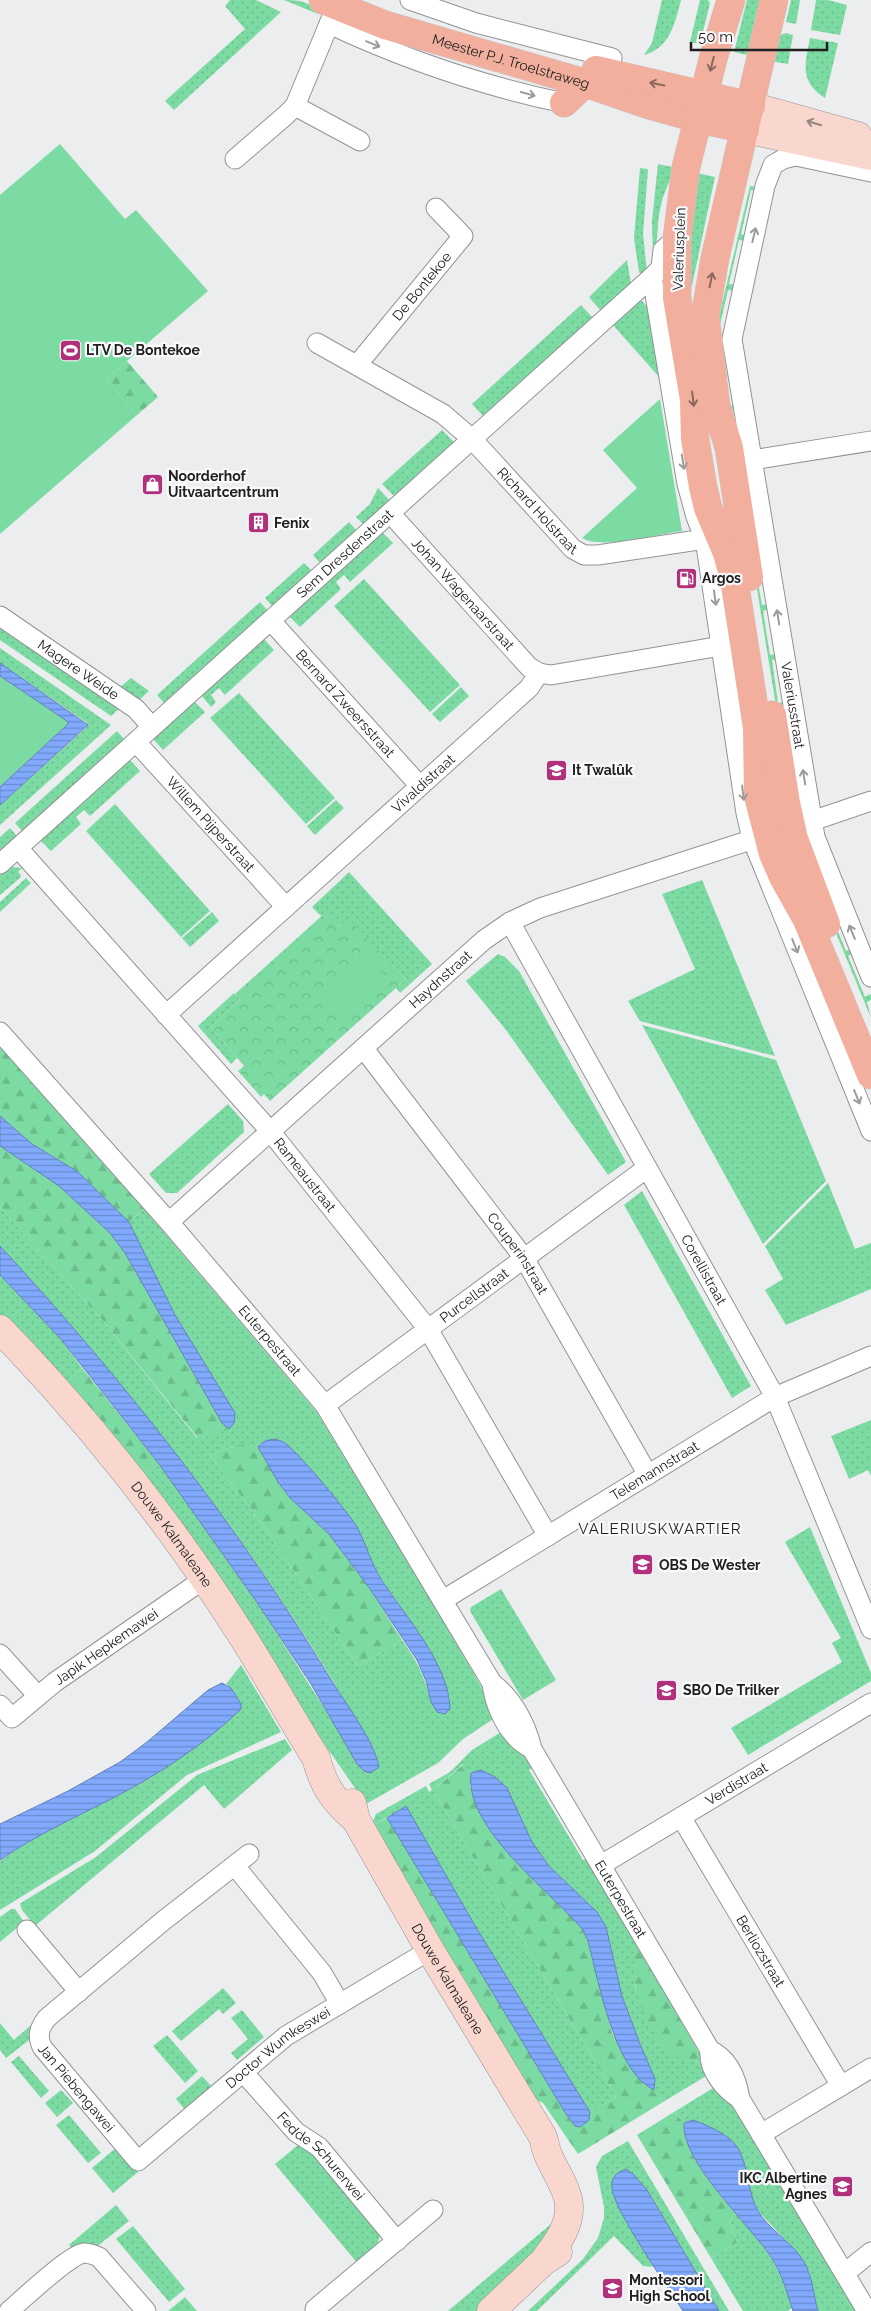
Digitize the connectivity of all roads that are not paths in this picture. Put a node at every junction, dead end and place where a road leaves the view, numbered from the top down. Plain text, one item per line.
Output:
1 (365, 0) edge
2 (410, 0) edge
3 (731, 0) edge
4 (774, 0) edge
5 (332, 8) edge
6 (620, 68) junction
7 (585, 83) junction
8 (564, 103) joint
9 (295, 106) junction
10 (702, 107) junction
11 (748, 117) junction
12 (360, 141) dead end
13 (865, 158) edge
14 (235, 159) dead end
15 (436, 208) dead end
16 (677, 238) junction
17 (652, 278) junction
18 (317, 343) dead end
19 (356, 365) junction
20 (735, 428) junction
21 (472, 438) junction
22 (871, 441) edge
23 (752, 460) junction
24 (703, 505) junction
25 (390, 513) junction
26 (738, 513) junction
27 (705, 539) junction
28 (0, 616) edge
29 (270, 621) junction
30 (721, 646) junction
31 (539, 673) junction
32 (152, 727) junction
33 (136, 742) junction
34 (748, 770) junction
35 (420, 786) junction
36 (871, 801) edge
37 (812, 821) junction
38 (764, 843) junction
39 (18, 848) junction
40 (801, 860) junction
41 (0, 864) edge
42 (286, 907) junction
43 (510, 922) junction
44 (871, 977) edge
45 (166, 1015) junction
46 (0, 1032) edge
47 (871, 1033) edge
48 (364, 1049) junction
49 (871, 1075) edge
50 (871, 1130) edge
51 (270, 1131) junction
52 (647, 1168) junction
53 (170, 1222) junction
54 (524, 1258) junction
55 (0, 1329) edge
56 (428, 1329) junction
57 (871, 1356) edge
58 (775, 1397) junction
59 (325, 1405) junction
60 (648, 1474) junction
61 (548, 1536) junction
62 (204, 1579) junction
63 (444, 1600) junction
64 (871, 1629) edge
65 (0, 1654) edge
66 (38, 1696) junction
67 (871, 1703) edge
68 (6, 1711) edge
69 (680, 1817) junction
70 (601, 1865) junction
71 (27, 1930) dead end
72 (430, 1950) junction
73 (79, 1992) junction
74 (340, 2004) junction
75 (871, 2068) edge
76 (243, 2072) junction
77 (840, 2086) junction
78 (761, 2134) junction
79 (138, 2161) joint
80 (433, 2210) dead end
81 (397, 2241) junction
82 (871, 2252) edge
83 (845, 2273) junction
84 (0, 2306) edge
85 (4, 2311) edge
86 (9, 2311) edge
87 (146, 2311) edge
88 (317, 2311) edge
89 (491, 2311) edge
90 (867, 2311) edge

1 - 6 main road, Meester P.J. Troelstraweg
2 - 6 street, Meester P.J. Troelstraweg
3 -> 10 main road, Valeriusplein
4 - 11 main road
5 - 7 main road, Meester P.J. Troelstraweg
5 -> 8 street, Meester P.J. Troelstraweg
5 - 9 street
10 -> 6 main road, Meester P.J. Troelstraweg
7 - 8 main road
7 - 10 main road, Meester P.J. Troelstraweg
9 - 12 street
9 - 14 street
10 - 11 main road
10 - 16 main road, Valeriusplein
11 - 13 street
20 -> 11 main road, Valeriusstraat
20 -> 13 street, Valeriusstraat
15 - 19 street, De Bontekoe
16 - 17 street, Sem Dresdenstraat
16 -> 24 main road, Valeriusplein
17 - 21 street, Sem Dresdenstraat
17 -> 24 street
18 - 19 street
19 - 21 street
20 - 23 street, Valeriusstraat
20 - 26 main road, Valeriusstraat
21 - 25 street, Sem Dresdenstraat
21 - 27 street, Richard Holstraat
22 - 23 street
37 -> 23 street, Valeriusstraat
24 - 26 main road, Valeriusstraat
24 - 27 street
24 - 34 main road
25 - 29 street, Sem Dresdenstraat
25 - 31 street, Johan Wagenaarstraat
26 - 40 main road, Valeriusstraat
27 -> 30 street
28 - 32 street, Magere Weide
29 - 32 street, Sem Dresdenstraat
29 - 35 street, Bernard Zweersstraat
30 - 31 street
30 - 34 street
31 - 35 street, Vivaldistraat
32 - 33 street, Sem Dresdenstraat
33 - 39 street, Sem Dresdenstraat
33 - 42 street, Willem Pijperstraat
34 -> 38 main road
35 - 42 street, Vivaldistraat
36 - 37 street
44 -> 37 street, Valeriusstraat
38 - 40 main road
38 - 43 street, Haydnstraat
38 - 49 main road
38 -> 50 street
39 - 41 street, Sem Dresdenstraat
39 - 45 street, Rameaustraat
40 - 47 main road, Valeriusstraat
42 - 45 street, Vivaldistraat
43 - 48 street, Haydnstraat
43 - 52 street, Corellistraat
45 - 51 street, Rameaustraat
46 - 53 street, Euterpestraat
48 - 51 street, Haydnstraat
48 - 54 street, Couperinstraat
51 - 53 street, Haydnstraat
51 - 56 street, Rameaustraat
52 - 54 street, Purcellstraat
52 - 58 street, Corellistraat
53 - 59 street, Euterpestraat
54 - 56 street, Purcellstraat
54 - 60 street, Couperinstraat
55 - 62 street, Douwe Kalmaleane
56 - 59 street, Purcellstraat
56 - 61 street, Rameaustraat
57 - 58 street, Telemannstraat
58 - 60 street, Telemannstraat
58 - 64 street, Corellistraat
59 - 63 street, Euterpestraat
60 - 61 street, Telemannstraat
61 - 63 street, Telemannstraat
62 - 66 street, Japik Hepkemawei
62 - 72 street, Douwe Kalmaleane
63 - 70 street, Euterpestraat
65 - 66 street
66 - 68 street, Japik Hepkemawei
67 - 69 street, Verdistraat
69 - 70 street, Verdistraat
69 - 77 street, Berliozstraat
70 - 78 street, Euterpestraat
71 - 73 street
72 - 74 street, Doctor Wumkeswei
72 - 89 street, Douwe Kalmaleane
73 - 74 street, Jan Piebengawei
73 - 79 street, Jan Piebengawei
74 - 76 street, Doctor Wumkeswei
75 - 77 street
76 - 79 street, Doctor Wumkeswei
76 - 81 street, Fedde Schurerwei
77 - 78 street
78 - 83 street, Euterpestraat
80 - 81 street
81 - 88 street
82 - 83 street
83 - 90 street, Euterpestraat
84 - 85 street
86 - 87 street

